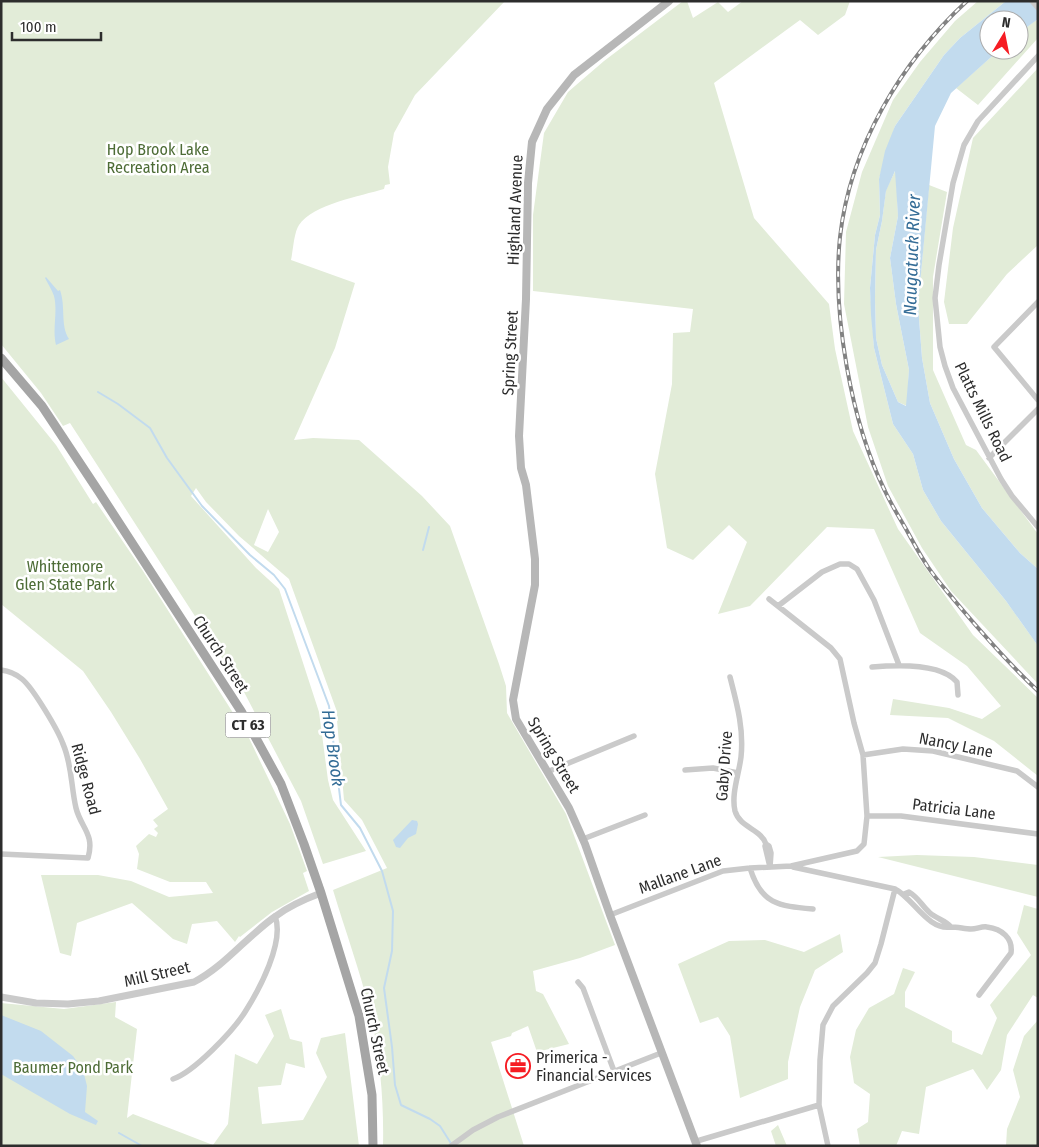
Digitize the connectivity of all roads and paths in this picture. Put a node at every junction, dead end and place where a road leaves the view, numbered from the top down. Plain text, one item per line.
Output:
1 (669, 1) edge
2 (1032, 1) edge
3 (1038, 8) edge
4 (1038, 56) edge
5 (526, 299) joint
6 (1038, 302) edge
7 (1, 358) edge
8 (1038, 400) edge
9 (1038, 409) edge
10 (989, 458) junction
11 (1038, 527) edge
12 (768, 599) dead end
13 (778, 606) junction
14 (899, 665) junction
15 (872, 667) dead end
16 (1, 670) edge
17 (730, 677) dead end
18 (958, 695) dead end
19 (634, 736) dead end
20 (863, 755) junction
21 (685, 770) dead end
22 (547, 772) junction
23 (738, 773) junction
24 (1038, 787) edge
25 (645, 815) dead end
26 (867, 816) junction
27 (1038, 834) edge
28 (583, 839) junction
29 (1, 854) edge
30 (791, 866) junction
31 (770, 867) junction
32 (750, 868) junction
33 (895, 889) junction
34 (321, 893) junction
35 (813, 909) dead end
36 (610, 915) junction
37 (275, 916) junction
38 (578, 982) dead end
39 (979, 995) dead end
40 (1, 997) edge
41 (661, 1053) junction
42 (614, 1072) junction
43 (173, 1079) dead end
44 (819, 1105) junction
45 (697, 1144) edge
46 (373, 1146) edge
47 (451, 1146) edge
48 (828, 1146) edge

1 - 5 main road, Highland Avenue
2 - 3 street
4 - 10 street, Platts Mills Road
5 - 22 main road, Spring Street
6 - 8 street
7 - 34 main road, Church Street / CT 63
9 - 10 street
10 - 11 street, Platts Mills Road
12 - 13 street, Mallane Lane
13 - 14 street
13 - 20 street, Mallane Lane
14 - 15 street
14 - 18 street
16 - 29 street, Ridge Road
17 - 23 street, Gaby Drive
19 - 22 street
20 - 24 street, Nancy Lane
20 - 26 street, Mallane Lane
21 - 23 street
22 - 28 main road, Spring Street
23 - 31 street, Gaby Drive
25 - 28 street
26 - 27 street, Patricia Lane
26 - 30 street, Mallane Lane
28 - 36 main road, Spring Street
30 - 31 street, Mallane Lane
30 - 33 street, Mallane Lane
31 - 32 street, Mallane Lane
32 - 35 street
32 - 36 street, Mallane Lane
33 - 39 street, Mallane Lane
33 - 44 street
34 - 37 street, Mill Street
34 - 46 main road, Church Street / CT 63
36 - 41 main road, Spring Street
37 - 40 street, Mill Street
37 - 43 street
38 - 42 street
41 - 42 street
41 - 45 main road, Spring Street
42 - 47 street
44 - 45 street
44 - 48 street

